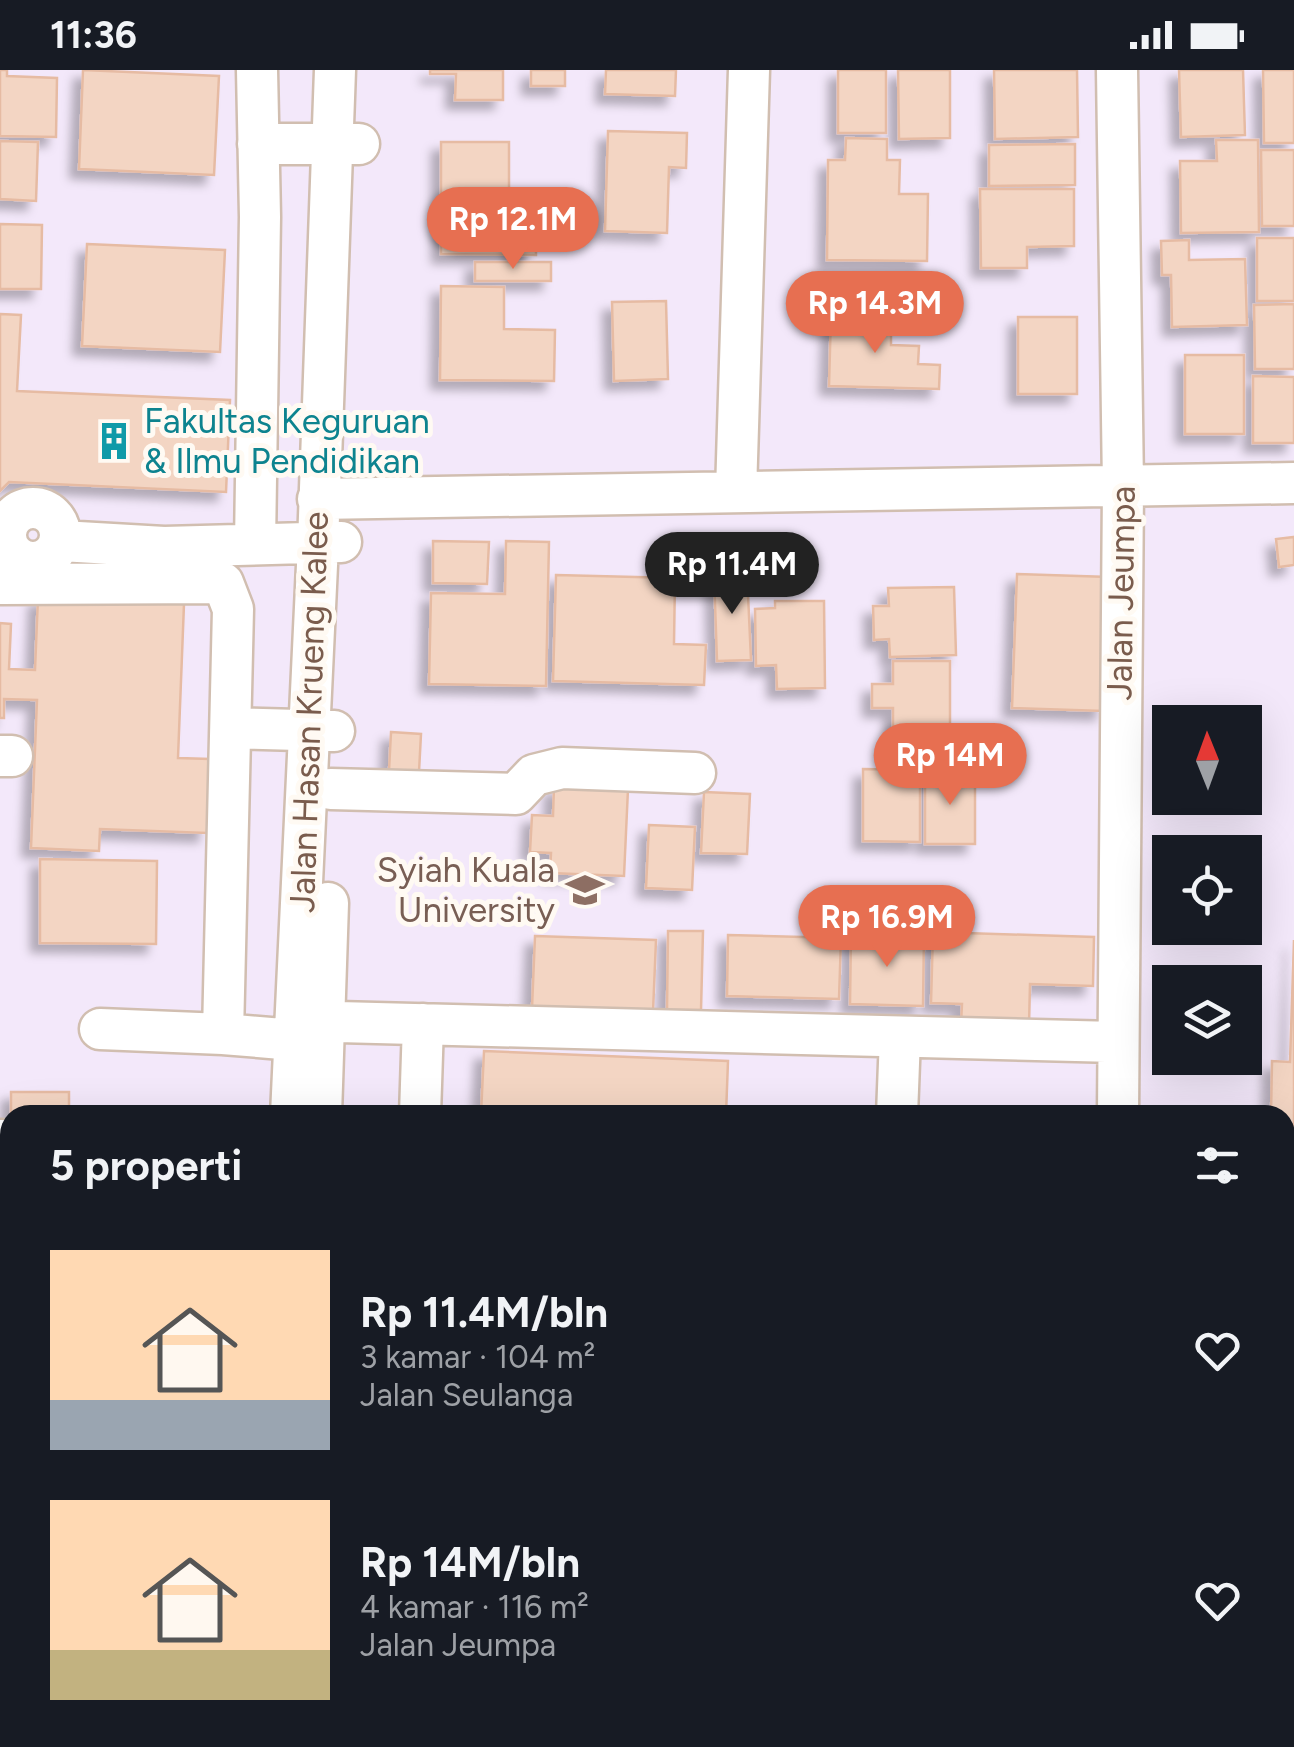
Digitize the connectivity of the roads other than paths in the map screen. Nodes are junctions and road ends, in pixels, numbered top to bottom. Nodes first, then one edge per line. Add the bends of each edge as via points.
1 (256, 70) edge
2 (336, 70) edge
3 (362, 70) edge
4 (748, 70) edge
5 (1117, 70) edge
6 (258, 144) junction
7 (346, 144) junction
8 (1294, 484) edge
9 (1123, 486) junction
10 (736, 492) junction
11 (331, 499) junction
12 (60, 541) dead end
13 (331, 543) junction
14 (255, 544) junction
15 (0, 584) edge
16 (231, 728) junction
17 (322, 730) junction
18 (695, 772) dead end
19 (331, 789) junction
20 (423, 1024) junction
21 (305, 1027) junction
22 (100, 1029) dead end
23 (223, 1034) junction
24 (900, 1038) junction
25 (1116, 1042) junction
26 (293, 1105) edge
27 (319, 1105) edge
28 (420, 1105) edge
29 (897, 1105) edge
30 (1118, 1105) edge

1 - 6 street
2 - 7 street, Jalan Hasan Krueng Kalee
3 - 7 street, Jalan Hasan Krueng Kalee
4 - 10 street
5 - 9 street, Jalan Jeumpa
6 - 7 street
6 - 14 street
7 - 11 street, Jalan Hasan Krueng Kalee
8 - 9 street
9 - 10 street
9 - 25 street, Jalan Jeumpa
10 - 11 street
11 - 13 street, Jalan Hasan Krueng Kalee
12 - 14 street
13 - 14 street
13 - 17 street, Jalan Hasan Krueng Kalee
15 - 16 street via 224,583 233,608
16 - 17 street
16 - 23 street
17 - 19 street, Jalan Hasan Krueng Kalee
17 - 21 street, Jalan Hasan Krueng Kalee
18 - 19 street via 562,768 534,775 516,794
19 - 21 street, Jalan Hasan Krueng Kalee
20 - 21 street
20 - 24 street
20 - 28 street
21 - 23 street
21 - 26 street, Jalan Hasan Krueng Kalee
21 - 27 street, Jalan Hasan Krueng Kalee
22 - 23 street
24 - 25 street
24 - 29 street
25 - 30 street, Jalan Jeumpa

